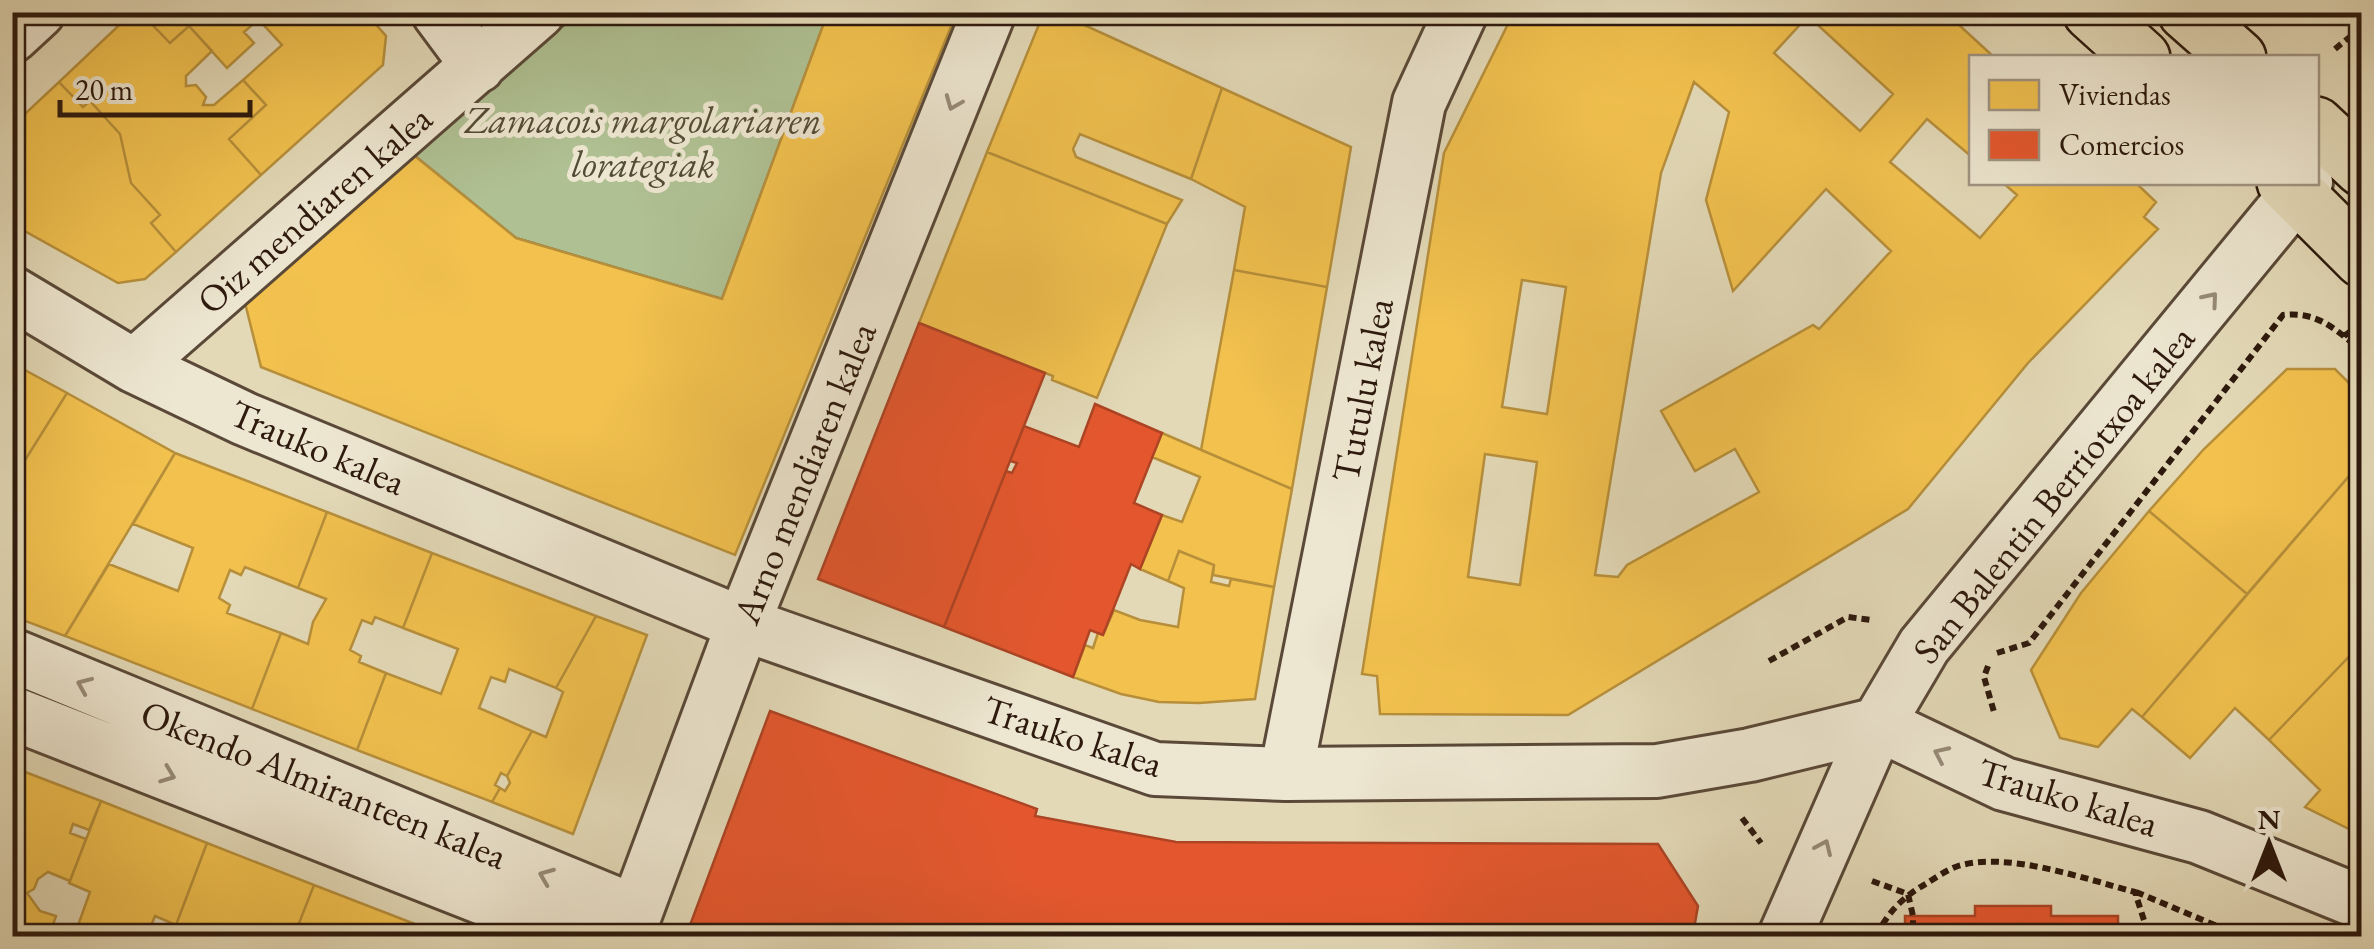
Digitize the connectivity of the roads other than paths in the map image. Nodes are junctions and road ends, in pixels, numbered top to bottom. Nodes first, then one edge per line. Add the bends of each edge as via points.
1 (38, 12) edge
2 (438, 12) edge
3 (538, 12) edge
4 (989, 12) edge
5 (1461, 12) edge
6 (2090, 12) edge
7 (2186, 12) edge
8 (12, 36) edge
9 (2139, 55) edge
10 (2235, 55) edge
11 (478, 66) junction
12 (2319, 171) edge
13 (2303, 185) edge
14 (2362, 259) edge
15 (12, 294) edge
16 (134, 366) junction
17 (743, 624) junction
18 (12, 656) edge
19 (12, 713) edge
20 (1878, 724) junction
21 (1286, 774) junction
22 (2362, 903) edge
23 (632, 924) edge
24 (580, 936) edge
25 (1785, 936) edge

1 - 8 street
2 - 11 street
3 - 11 street, Oiz mendiaren kalea
4 -> 17 street, Arno mendiaren kalea
5 - 21 street, Tutulu kalea via 1419,103
6 - 9 main road
7 - 10 main road
11 - 16 street, Oiz mendiaren kalea
12 - 14 main road
20 -> 13 street, San Balentin Berriotxoa kalea via 1924,646
15 - 16 street, Trauko kalea
16 - 17 street, Trauko kalea via 245,419
17 - 21 street, Trauko kalea via 1156,769
17 - 23 street, Arno mendiaren kalea
23 -> 18 street, Okendo Almiranteen kalea
19 -> 24 street, Okendo Almiranteen kalea
20 - 21 street, Trauko kalea via 1658,771
22 -> 20 street, Trauko kalea via 2199,837 2004,784
25 -> 20 street, San Balentin Berriotxoa kalea

